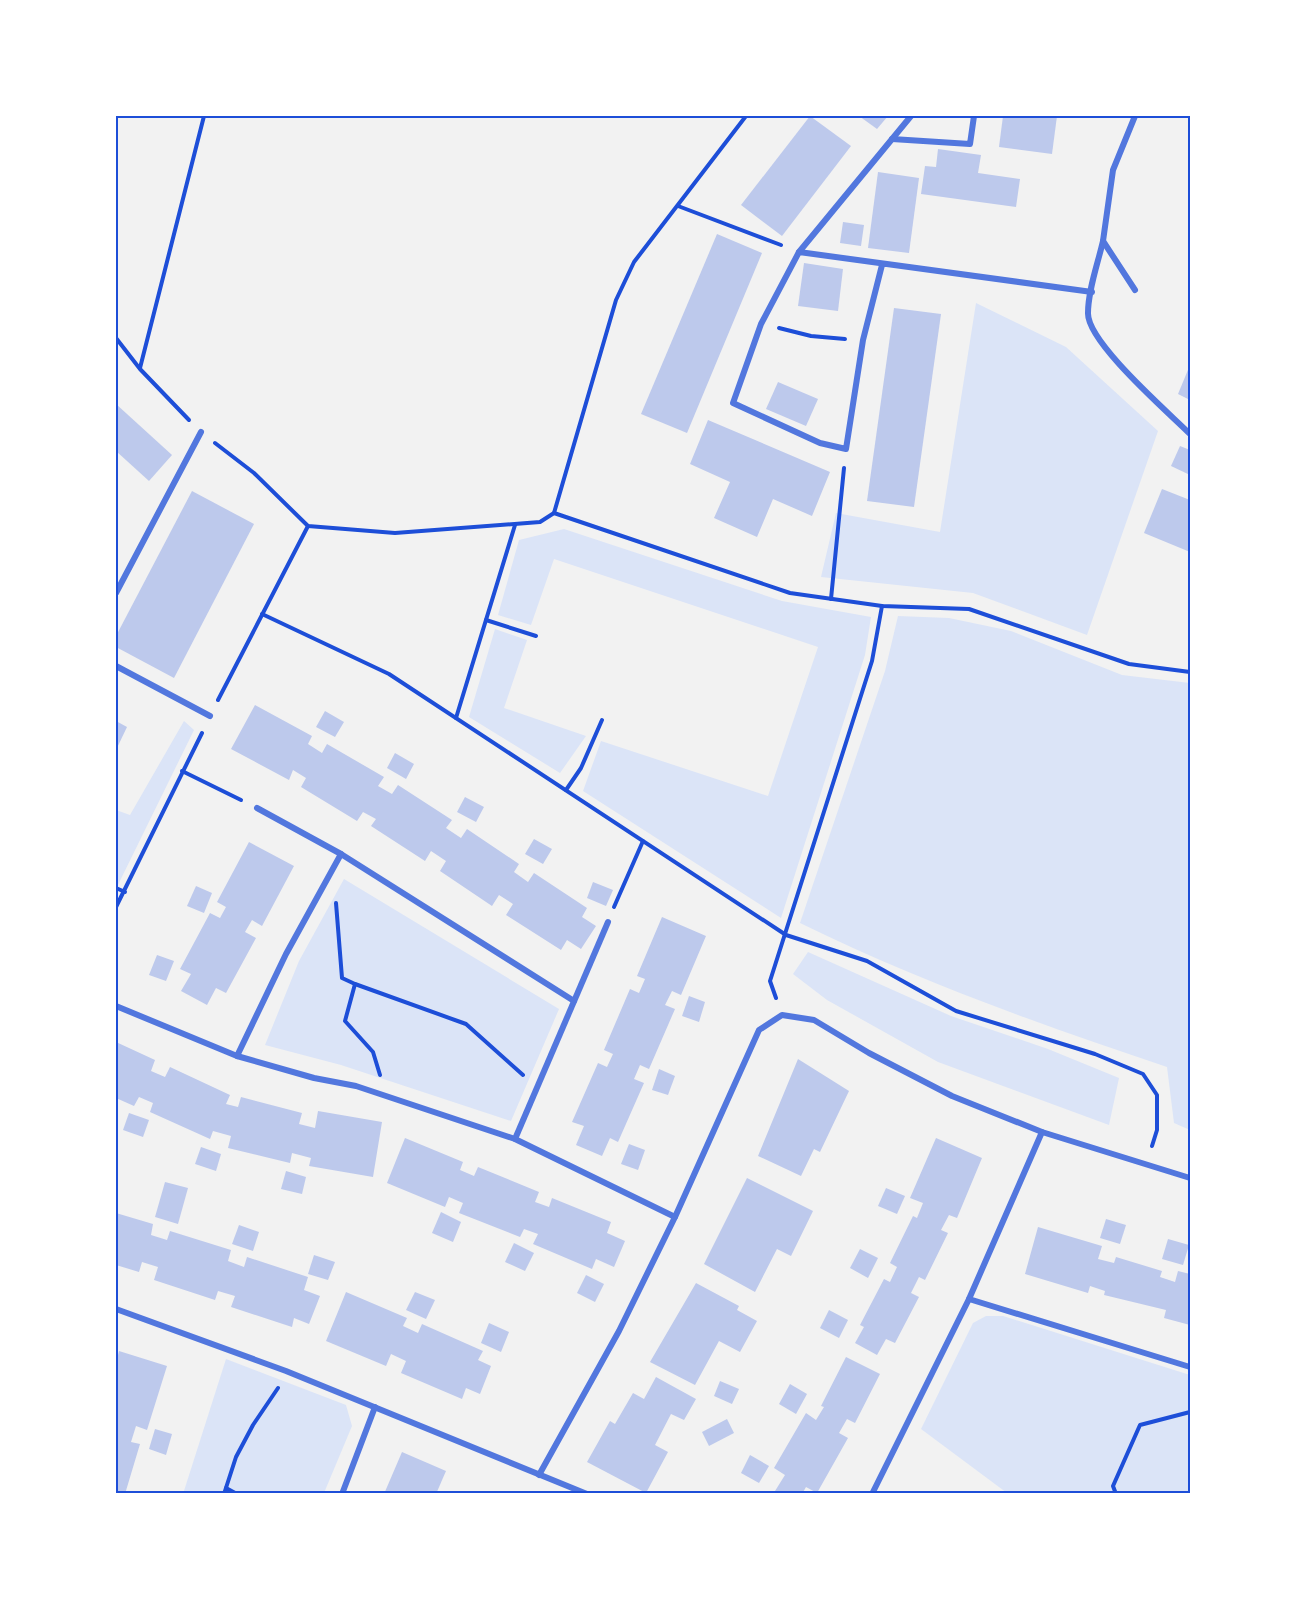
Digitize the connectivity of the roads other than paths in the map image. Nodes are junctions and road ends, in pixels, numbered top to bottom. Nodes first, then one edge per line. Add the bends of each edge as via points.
1 (911, 116) edge
2 (974, 116) edge
3 (1135, 116) edge
4 (892, 139) junction
5 (1103, 241) junction
6 (799, 252) junction
7 (882, 265) junction
8 (1134, 290) dead end
9 (1092, 292) junction
10 (201, 432) road end
11 (1191, 434) edge
12 (116, 593) edge
13 (116, 666) edge
14 (210, 716) dead end
15 (257, 807) road end
16 (341, 854) junction
17 (608, 921) road end
18 (574, 1001) junction
19 (116, 1006) edge
20 (237, 1056) junction
21 (1042, 1132) junction
22 (515, 1139) junction
23 (1191, 1178) edge
24 (675, 1217) junction
25 (969, 1299) junction
26 (116, 1309) edge
27 (1191, 1367) edge
28 (375, 1407) junction
29 (539, 1475) junction
30 (342, 1494) edge
31 (587, 1494) edge
32 (872, 1494) edge

1 - 4 street
2 - 4 street via 970,144
3 - 5 street via 1113,171
4 - 6 street
5 - 8 street
5 - 9 street
6 - 7 street
6 - 7 street via 761,324 733,403 820,443 846,449 862,340
7 - 9 street
9 - 11 street via 1088,314 1098,340
10 - 12 street
13 - 14 street
15 - 16 street
16 - 18 street
16 - 20 street via 286,954
17 - 18 street
18 - 22 street
19 - 20 street
20 - 22 street via 356,1086
21 - 23 street
21 - 24 street via 952,1096 814,1020 782,1015 759,1030
21 - 25 street
22 - 24 street
24 - 29 street via 619,1331
25 - 27 street
25 - 32 street
26 - 28 street
28 - 29 street
28 - 30 street
29 - 31 street

